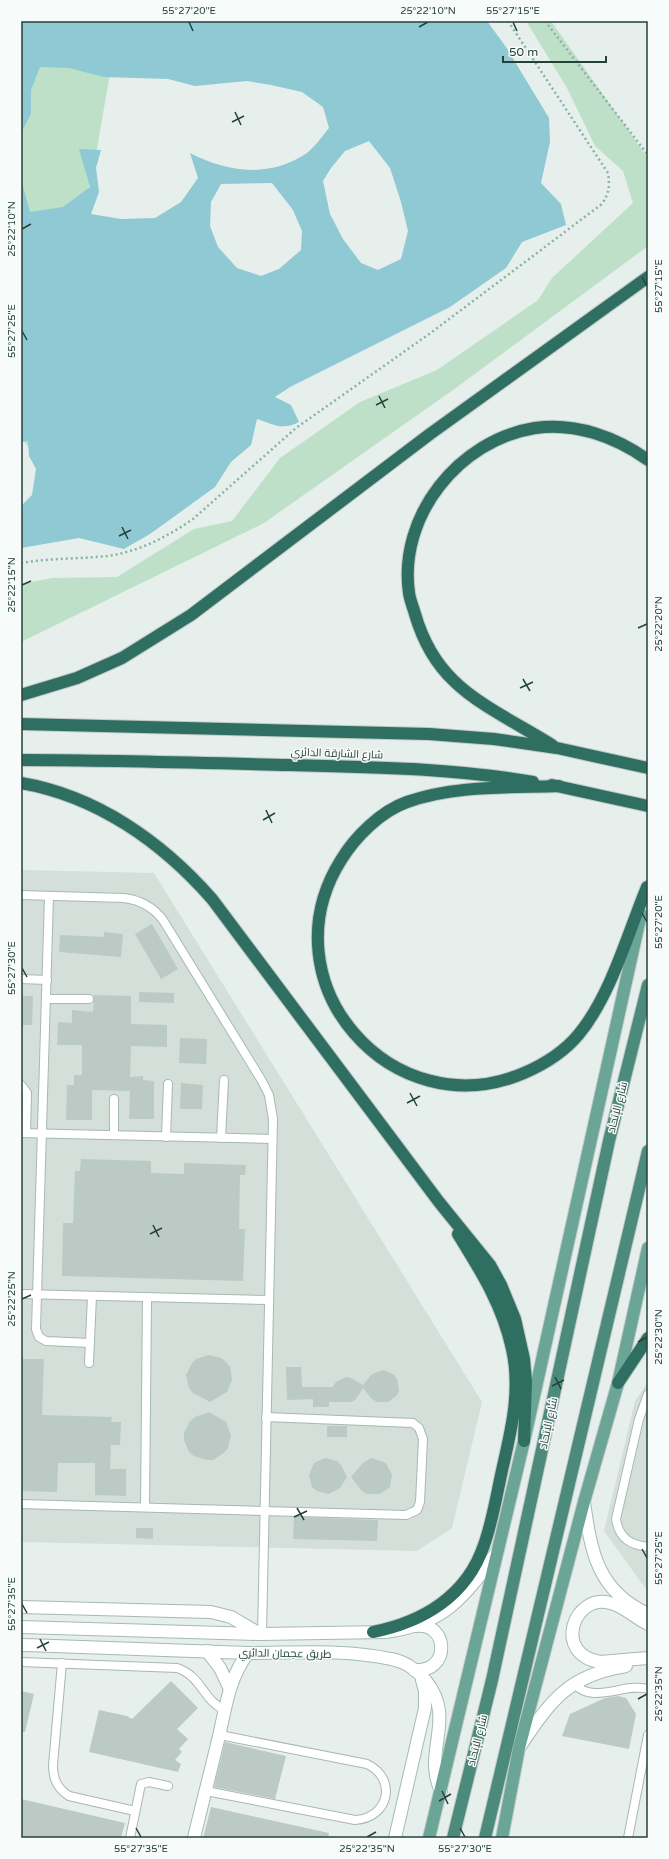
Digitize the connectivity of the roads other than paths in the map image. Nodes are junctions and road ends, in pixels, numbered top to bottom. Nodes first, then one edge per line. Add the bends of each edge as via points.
1 (648, 277) edge
2 (648, 460) edge
3 (21, 695) edge
4 (21, 724) edge
5 (557, 748) junction
6 (21, 760) edge
7 (648, 768) edge
8 (21, 782) edge
9 (559, 786) junction
10 (648, 806) edge
11 (647, 884) edge
12 (21, 895) edge
13 (49, 896) junction
14 (21, 980) edge
15 (47, 980) junction
16 (648, 985) edge
17 (46, 999) junction
18 (89, 999) dead end
19 (224, 1080) dead end
20 (168, 1084) dead end
21 (21, 1085) edge
22 (114, 1099) dead end
23 (24, 1133) edge
24 (43, 1133) junction
25 (114, 1135) junction
26 (166, 1137) junction
27 (221, 1138) junction
28 (272, 1139) junction
29 (648, 1151) edge
30 (439, 1202) junction
31 (648, 1248) edge
32 (21, 1294) edge
33 (38, 1294) junction
34 (92, 1296) junction
35 (147, 1297) junction
36 (269, 1300) junction
37 (648, 1338) edge
38 (90, 1343) junction
39 (89, 1363) dead end
40 (618, 1383) junction
41 (648, 1394) edge
42 (646, 1405) edge
43 (266, 1417) junction
44 (524, 1441) junction
45 (584, 1502) junction
46 (21, 1504) edge
47 (145, 1507) junction
48 (264, 1510) junction
49 (648, 1546) edge
50 (498, 1550) junction
51 (21, 1606) edge
52 (648, 1614) edge
53 (648, 1624) edge
54 (414, 1626) junction
55 (21, 1627) edge
56 (373, 1632) junction
57 (261, 1634) junction
58 (21, 1645) edge
59 (206, 1651) junction
60 (248, 1652) junction
61 (648, 1658) edge
62 (21, 1662) edge
63 (62, 1663) junction
64 (648, 1665) edge
65 (417, 1672) junction
66 (575, 1684) junction
67 (229, 1687) junction
68 (648, 1689) edge
69 (225, 1710) junction
70 (220, 1735) junction
71 (648, 1735) edge
72 (519, 1748) junction
73 (168, 1786) dead end
74 (206, 1790) junction
75 (441, 1791) junction
76 (135, 1811) junction
77 (130, 1838) edge
78 (194, 1838) edge
79 (395, 1838) edge
80 (429, 1838) edge
81 (453, 1838) edge
82 (485, 1838) edge
83 (502, 1838) edge
84 (628, 1838) edge

1 - 3 highway via 430,434 191,615 122,658 77,678
2 - 5 highway via 632,448 602,434 569,428 535,428 505,436 468,455 443,479 424,510 414,533 408,561 409,593 418,627 433,656 454,681 481,702
4 - 5 highway, شارع الشارقة الدائري via 429,734 494,739
5 - 7 highway, شارع الشارقة الدائري
6 - 9 highway, شارع الشارقة الدائري via 426,769 493,775
8 - 30 highway via 58,792 117,818 170,855 192,876 212,899
9 - 10 highway, شارع الشارقة الدائري
9 - 11 highway via 478,789 424,797 405,803 375,821 349,846 331,876 319,909 317,942 322,977 335,1007 353,1034 377,1055 400,1070 432,1082 458,1086 485,1085 511,1079 535,1068 557,1054 578,1035 594,1015 608,987
11 - 44 main road
12 - 13 lane
13 - 15 lane
13 - 28 lane via 132,899 146,904 158,914 266,1088 273,1111
14 - 15 lane
15 - 17 lane
16 - 81 highway, شارع الإتحاد via 609,1141 492,1680
17 - 18 lane
17 - 24 lane
19 - 27 lane
20 - 26 lane
21 - 23 lane via 27,1093
22 - 25 lane
23 - 24 lane
24 - 25 lane
24 - 33 lane
25 - 26 lane
26 - 27 lane
27 - 28 lane
28 - 36 lane
29 - 82 highway
30 - 44 highway via 490,1265 515,1319 526,1381
30 - 56 highway via 488,1282 502,1314 515,1368 514,1412 489,1529 477,1563 465,1581 433,1610 394,1628
31 - 40 main road
32 - 33 lane
33 - 34 lane
33 - 38 lane via 36,1329 39,1337 46,1341
34 - 35 lane
34 - 38 lane
35 - 36 lane
35 - 47 lane
36 - 43 lane
37 - 40 highway
38 - 39 lane
40 - 45 main road
41 - 42 lane
42 - 49 lane via 638,1419 616,1519 620,1533 625,1539 638,1546
43 - 48 lane
43 - 48 lane via 408,1421 419,1428 423,1439 420,1502 417,1510 410,1515
44 - 50 main road
45 - 52 main road via 590,1544 599,1568 614,1590
45 - 72 main road
46 - 47 lane
47 - 48 lane
48 - 57 lane
50 - 54 main road, طريق عجمان الدائري via 472,1586 454,1605
50 - 75 main road
51 - 57 main road via 211,1612 231,1617
53 - 61 main road via 620,1606 604,1602 591,1605 580,1613 573,1625 572,1633 580,1653 593,1660 600,1662
54 - 56 main road, طريق عجمان الدائري
54 - 65 main road via 433,1630 438,1635 442,1648 433,1665
55 - 57 main road, طريق عجمان الدائري
56 - 57 main road, طريق عجمان الدائري
58 - 59 main road, طريق عجمان الدائري
59 - 60 main road, طريق عجمان الدائري
59 - 67 main road via 220,1668
60 - 65 main road, طريق عجمان الدائري via 349,1654 391,1659
60 - 67 main road via 237,1668
62 - 63 lane
63 - 69 lane via 177,1668 196,1679 210,1700
63 - 76 lane via 53,1765 56,1783 69,1796
64 - 66 main road via 610,1669
65 - 75 main road, طريق عجمان الدائري via 431,1688 440,1712 434,1769 435,1779
65 - 79 main road via 425,1691 425,1708
66 - 68 lane via 591,1693
66 - 72 main road via 551,1703
67 - 69 main road
69 - 70 main road
70 - 74 main road
70 - 74 lane via 367,1764 377,1770 384,1780 386,1797 381,1808 372,1816 355,1820
71 - 84 lane
72 - 83 main road
73 - 76 lane via 145,1781 141,1784
74 - 78 main road
75 - 80 main road
76 - 77 lane

